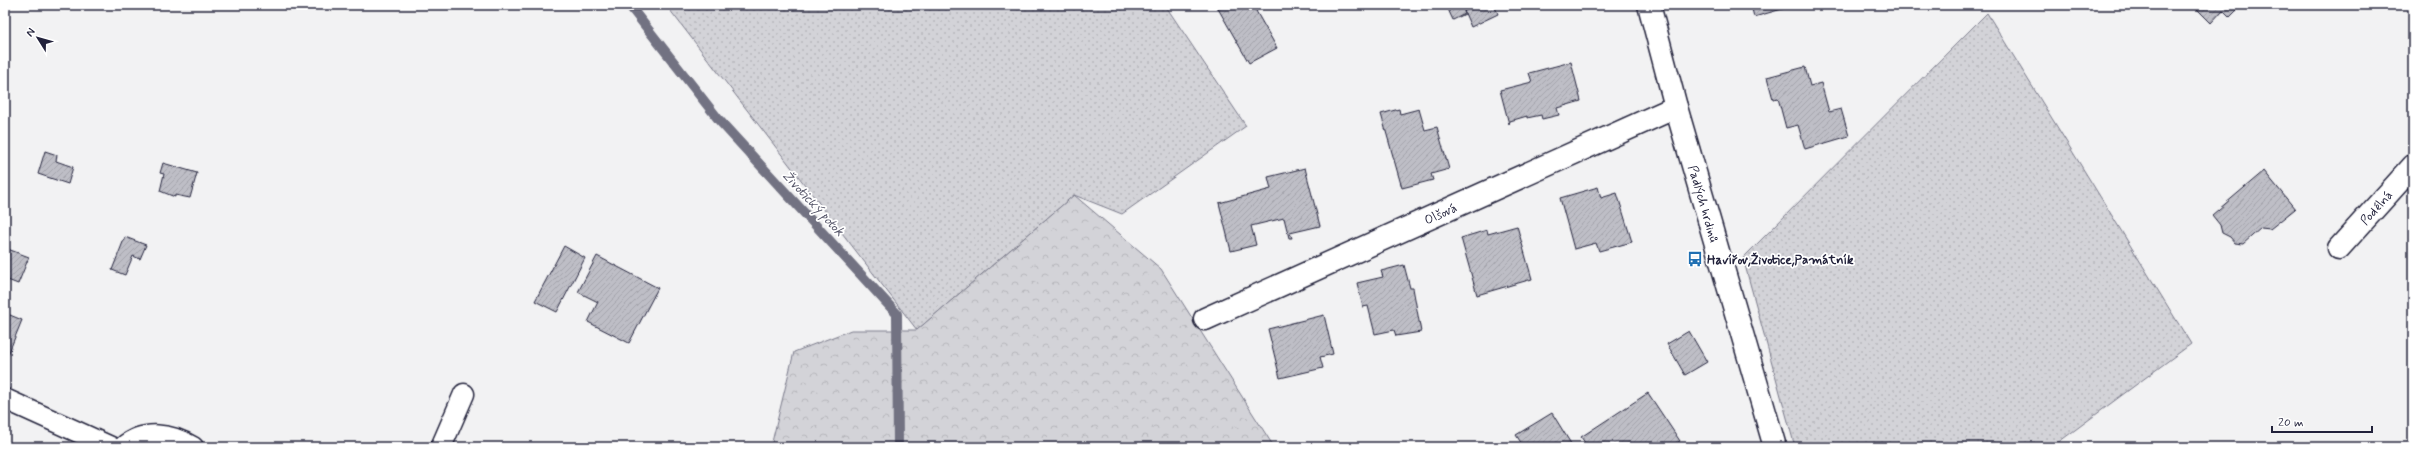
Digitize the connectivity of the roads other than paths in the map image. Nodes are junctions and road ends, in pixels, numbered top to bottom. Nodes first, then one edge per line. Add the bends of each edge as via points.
1 (1649, 5) edge
2 (1676, 107) junction
3 (2413, 166) edge
4 (2339, 248) dead end
5 (1205, 319) dead end
6 (464, 394) dead end
7 (5, 399) edge
8 (111, 447) edge
9 (123, 447) edge
10 (193, 447) edge
11 (441, 447) edge
12 (1775, 447) edge

1 - 2 street, Padlých hrdinů
2 - 5 street, Olšová
2 - 12 street, Padlých hrdinů
3 - 4 street, Podélná
6 - 11 lane
7 - 8 lane
9 - 10 lane via 142,437 153,435 181,440

